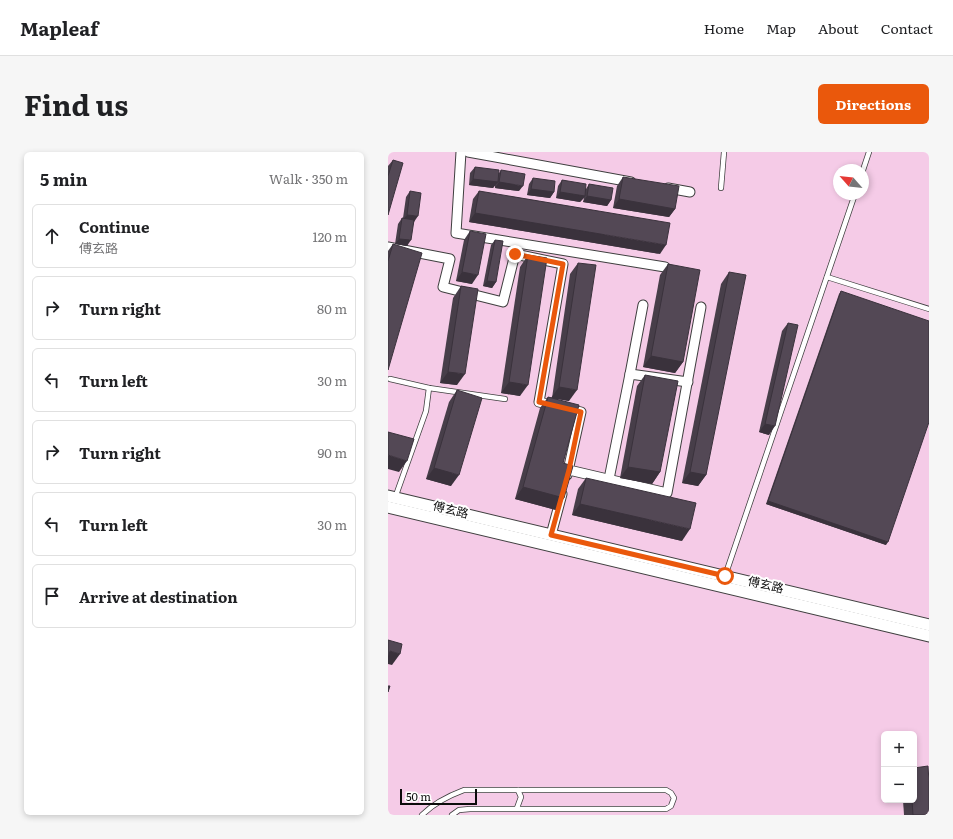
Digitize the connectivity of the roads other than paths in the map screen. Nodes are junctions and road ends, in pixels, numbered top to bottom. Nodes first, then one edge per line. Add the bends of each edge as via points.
1 (461, 152) edge
2 (468, 152) edge
3 (724, 152) edge
4 (869, 152) edge
5 (865, 164) edge
6 (644, 184) edge
7 (659, 187) edge
8 (721, 188) dead end
9 (690, 192) dead end
10 (853, 200) edge
11 (388, 247) edge
12 (665, 267) dead end
13 (827, 278) junction
14 (643, 305) dead end
15 (702, 307) dead end
16 (929, 309) edge
17 (630, 374) junction
18 (390, 379) edge
19 (688, 382) junction
20 (429, 388) junction
21 (505, 399) dead end
22 (569, 470) junction
23 (609, 479) junction
24 (392, 497) edge
25 (388, 507) edge
26 (551, 535) junction
27 (725, 576) junction
28 (929, 625) edge
29 (929, 636) edge
30 (518, 790) junction
31 (517, 808) junction
32 (422, 815) edge
33 (452, 815) edge

1 - 12 street via 456,233
2 - 6 street
3 - 8 lane
4 - 5 lane
7 - 9 street
10 - 13 lane
11 - 22 street via 450,259 443,287 503,302 515,254 563,264 539,402 581,412
13 - 16 lane
13 - 27 lane
14 - 17 street
15 - 19 street
17 - 19 street
17 - 23 street
18 - 20 lane
19 - 23 street via 667,493
20 - 21 lane
20 - 24 lane via 426,411
22 - 23 street
22 - 26 street
24 - 26 street, 傅玄路
25 - 29 street, 傅玄路
26 - 27 street, 傅玄路
27 - 28 street, 傅玄路
30 - 31 lane via 521,797
30 - 31 lane via 666,790 671,793 674,801 666,809
30 - 32 lane via 464,790 448,796
31 - 33 lane via 459,810

